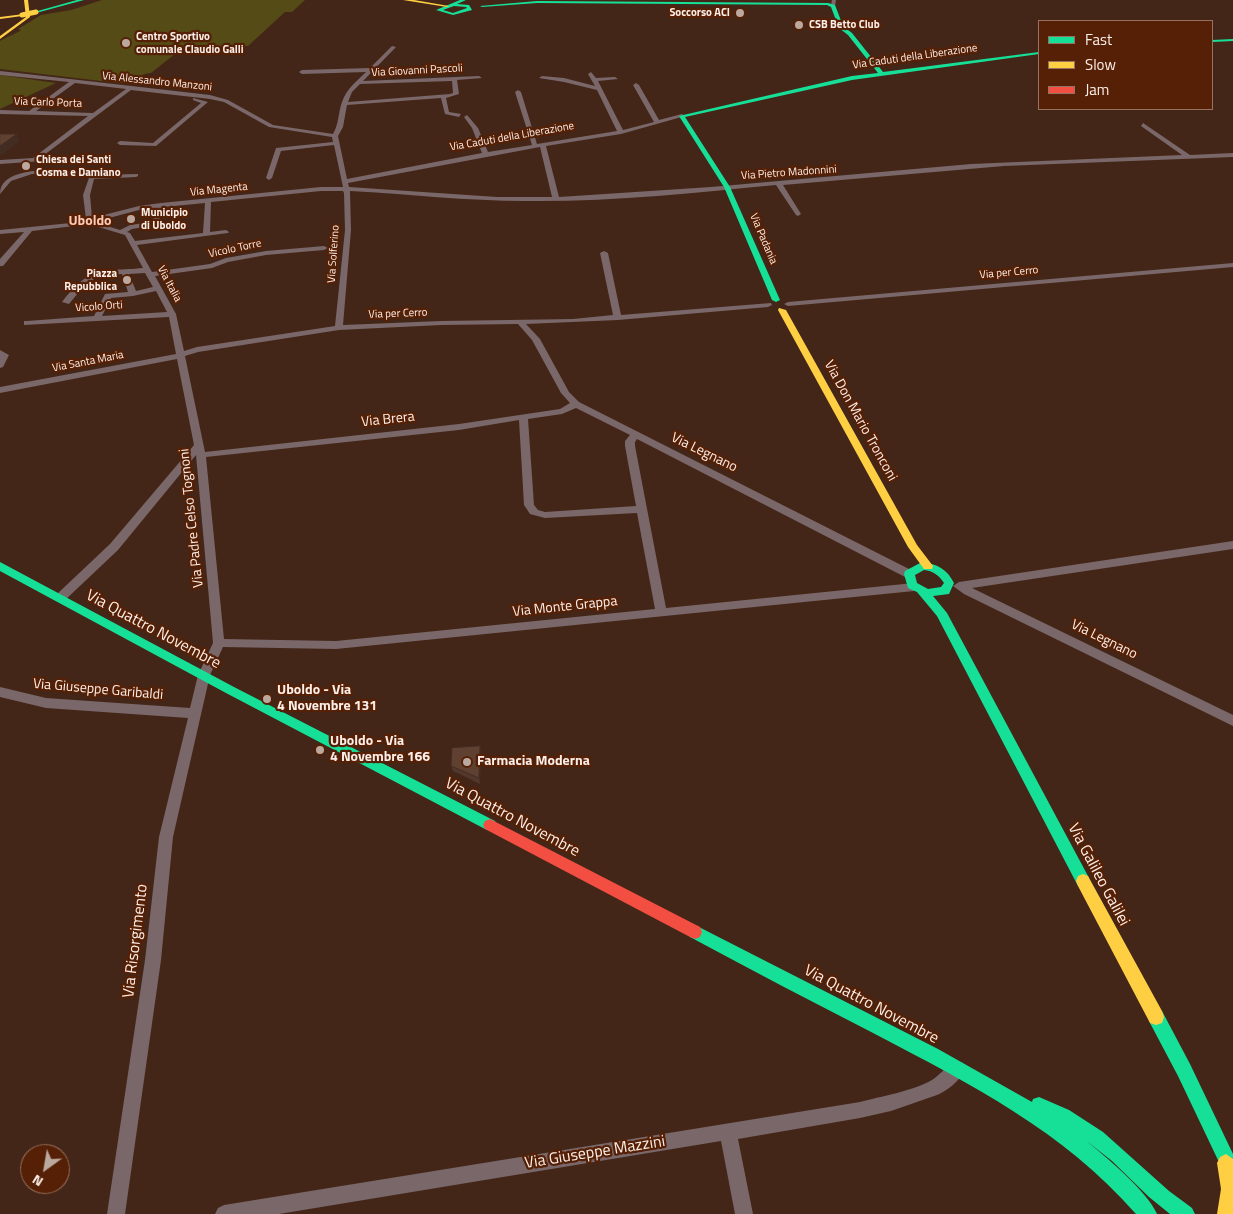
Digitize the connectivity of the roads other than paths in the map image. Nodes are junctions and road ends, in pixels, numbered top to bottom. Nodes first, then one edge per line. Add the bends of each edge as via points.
1 (26, 0) edge
2 (405, 0) edge
3 (78, 1) edge
4 (701, 2) edge
5 (802, 2) edge
6 (833, 3) edge
7 (467, 4) edge
8 (0, 18) edge
9 (0, 38) edge
10 (1233, 40) edge
11 (1213, 41) edge
12 (394, 47) dead end
13 (1038, 53) edge
14 (371, 70) junction
15 (302, 72) dead end
16 (0, 73) edge
17 (882, 74) junction
18 (593, 77) joint
19 (479, 78) dead end
20 (542, 78) dead end
21 (454, 79) junction
22 (615, 79) dead end
23 (73, 82) junction
24 (356, 84) junction
25 (636, 85) dead end
26 (129, 89) junction
27 (599, 89) junction
28 (166, 92) junction
29 (518, 92) dead end
30 (443, 97) junction
31 (344, 104) junction
32 (0, 112) edge
33 (30, 113) junction
34 (95, 115) junction
35 (459, 115) joint
36 (682, 116) junction
37 (657, 122) junction
38 (1143, 125) dead end
39 (621, 132) junction
40 (336, 140) junction
41 (120, 143) dead end
42 (543, 145) junction
43 (535, 146) junction
44 (486, 154) junction
45 (1233, 155) edge
46 (1188, 157) junction
47 (35, 159) junction
48 (0, 162) edge
49 (31, 172) junction
50 (136, 175) dead end
51 (91, 177) junction
52 (269, 178) dead end
53 (779, 184) junction
54 (2, 185) edge
55 (346, 185) junction
56 (727, 187) junction
57 (0, 192) edge
58 (556, 199) junction
59 (208, 201) junction
60 (161, 205) junction
61 (798, 214) dead end
62 (92, 221) junction
63 (29, 230) junction
64 (123, 231) junction
65 (0, 232) edge
66 (226, 232) dead end
67 (206, 234) junction
68 (133, 243) junction
69 (324, 248) dead end
70 (604, 253) dead end
71 (0, 264) edge
72 (1233, 265) edge
73 (125, 272) junction
74 (150, 272) junction
75 (159, 288) junction
76 (133, 294) junction
77 (66, 302) dead end
78 (779, 305) junction
79 (172, 314) junction
80 (98, 318) junction
81 (618, 318) junction
82 (520, 322) junction
83 (27, 323) dead end
84 (339, 328) junction
85 (0, 353) edge
86 (181, 354) junction
87 (0, 365) edge
88 (0, 390) edge
89 (576, 404) junction
90 (523, 417) junction
91 (635, 436) junction
92 (200, 450) junction
93 (641, 509) junction
94 (1233, 545) edge
95 (913, 547) junction
96 (0, 566) edge
97 (928, 566) junction
98 (911, 571) junction
99 (963, 586) junction
100 (918, 589) junction
101 (944, 590) junction
102 (60, 598) junction
103 (661, 613) junction
104 (941, 613) junction
105 (219, 643) junction
106 (204, 675) junction
107 (0, 692) edge
108 (194, 713) junction
109 (1233, 721) edge
110 (957, 1069) junction
111 (1010, 1096) junction
112 (728, 1132) junction
113 (1223, 1154) junction
114 (1233, 1173) edge
115 (116, 1214) edge
116 (224, 1214) edge
117 (744, 1214) edge
118 (1148, 1214) edge
119 (1186, 1214) edge
120 (1226, 1214) edge

1 - 9 main road via 28,17
2 - 7 main road via 445,7 442,13 453,14
3 - 8 main road, bridge
4 - 5 main road
4 - 7 main road
5 - 6 main road
6 - 17 main road via 841,27
10 - 11 main road
12 - 14 street, Via Giovanni Pascoli
13 - 17 main road, Via Caduti della Liberazione
14 - 15 street, Via Giovanni Pascoli
14 - 24 street, Via Giovanni Pascoli
16 - 23 street, Via Alessandro Manzoni
17 - 36 main road, Via Caduti della Liberazione
18 - 22 street
18 - 27 street
19 - 21 street, Via Giovanni Pascoli
20 - 27 street
21 - 24 street, Via Giovanni Pascoli
21 - 30 street via 455,95
23 - 26 street, Via Alessandro Manzoni
23 - 33 street
24 - 31 street, Via Giovanni Pascoli
25 - 37 street
26 - 28 street, Via Alessandro Manzoni
26 - 34 street
27 - 39 street
28 - 40 street, Via Alessandro Manzoni via 219,99 279,129
28 - 41 street via 160,97 201,99 205,102 154,144
29 - 43 street
30 - 31 street
30 - 35 street via 447,113
31 - 40 street, Via Giovanni Pascoli
32 - 33 street, Via Carlo Porta
33 - 34 street, Via Carlo Porta
34 - 47 street
35 - 44 street via 467,117 475,128
36 - 37 street, Via Caduti della Liberazione
36 - 56 main road, Via Padania
37 - 39 street, Via Caduti della Liberazione
38 - 46 street
39 - 42 street, Via Caduti della Liberazione
40 - 52 street via 278,148
40 - 55 street
42 - 43 street, Via Caduti della Liberazione
42 - 58 street
43 - 44 street, Via Caduti della Liberazione
44 - 55 street, Via Caduti della Liberazione
45 - 46 street, Via Pietro Madonnini
46 - 53 street, Via Pietro Madonnini via 974,166
47 - 48 street
47 - 49 street via 44,162
49 - 51 street via 94,173
49 - 54 street via 11,178
50 - 51 street
51 - 62 street via 86,185 86,197
53 - 56 street, Via Pietro Madonnini
53 - 61 street
54 - 57 street
55 - 58 street, Via Pietro Madonnini via 439,196
55 - 59 street, Via Magenta
55 - 84 street, Via Solferino via 348,230
56 - 58 street, Via Pietro Madonnini
56 - 78 main road, Via Padania
59 - 60 street, Via Magenta
59 - 67 street
60 - 62 street, Via Magenta via 115,213
60 - 64 street via 155,224
62 - 63 street, Via Magenta
62 - 64 street
63 - 65 street, Via Magenta
63 - 71 street
64 - 68 street, Via Italia
66 - 67 street
67 - 68 street
68 - 74 street, Via Italia
69 - 74 street, Vicolo Torre via 266,253 226,260 212,266
70 - 81 street
72 - 78 street, Via per Cerro
73 - 74 street
73 - 76 street
73 - 77 street via 88,276
74 - 75 street, Via Italia
75 - 76 street
75 - 79 street, Via Italia
76 - 80 street via 108,296
78 - 81 street, Via per Cerro
78 - 95 main road, Via Don Mario Tronconi
79 - 80 street, Vicolo Orti
79 - 86 street, Via Italia
80 - 83 street, Vicolo Orti
81 - 82 street, Via per Cerro
82 - 84 street, Via per Cerro
82 - 89 street, Via Legnano via 536,339 565,393
84 - 86 street, Via per Cerro
85 - 87 street via 4,355
86 - 88 street, Via Santa Maria
86 - 92 street, Via Padre Celso Tognoni
89 - 90 street, Via Brera via 562,411
89 - 91 street, Via Legnano
90 - 92 street, Via Brera via 459,427
90 - 93 street via 529,505 534,512 545,515
91 - 93 street via 630,446
91 - 98 street, Via Legnano
92 - 102 street via 114,547
92 - 105 street, Via Padre Celso Tognoni
93 - 103 street
94 - 99 street
95 - 97 main road, Via Don Mario Tronconi
95 - 98 main road, Via Don Mario Tronconi
96 - 102 main road, Via Quattro Novembre
97 - 98 main road
97 - 101 main road, Via Don Mario Tronconi via 944,574 948,583
98 - 100 main road, Via Don Mario Tronconi via 909,580
99 - 101 street
99 - 109 street, Via Legnano
100 - 101 main road
100 - 103 street, Via Monte Grappa
100 - 104 main road, Via Galileo Galilei
101 - 104 main road, Via Galileo Galilei
102 - 106 main road, Via Quattro Novembre
103 - 105 street, Via Monte Grappa via 336,645
104 - 113 main road, Via Galileo Galilei via 1184,1070
105 - 106 street
106 - 108 street, Via Risorgimento
106 - 110 main road, Via Quattro Novembre
107 - 108 street, Via Giuseppe Garibaldi via 46,703
108 - 115 street, Via Risorgimento via 166,836 151,970
110 - 111 main road, Via Quattro Novembre
110 - 112 street, Via Giuseppe Mazzini via 936,1086 891,1103
111 - 118 main road, Via Quattro Novembre via 1081,1143
111 - 119 main road, Via Quattro Novembre via 1044,1107 1088,1130
112 - 116 street, Via Giuseppe Mazzini
112 - 117 street
113 - 114 main road, Via Galileo Galilei
113 - 120 main road, Via Galileo Galilei via 1232,1191 1232,1202

